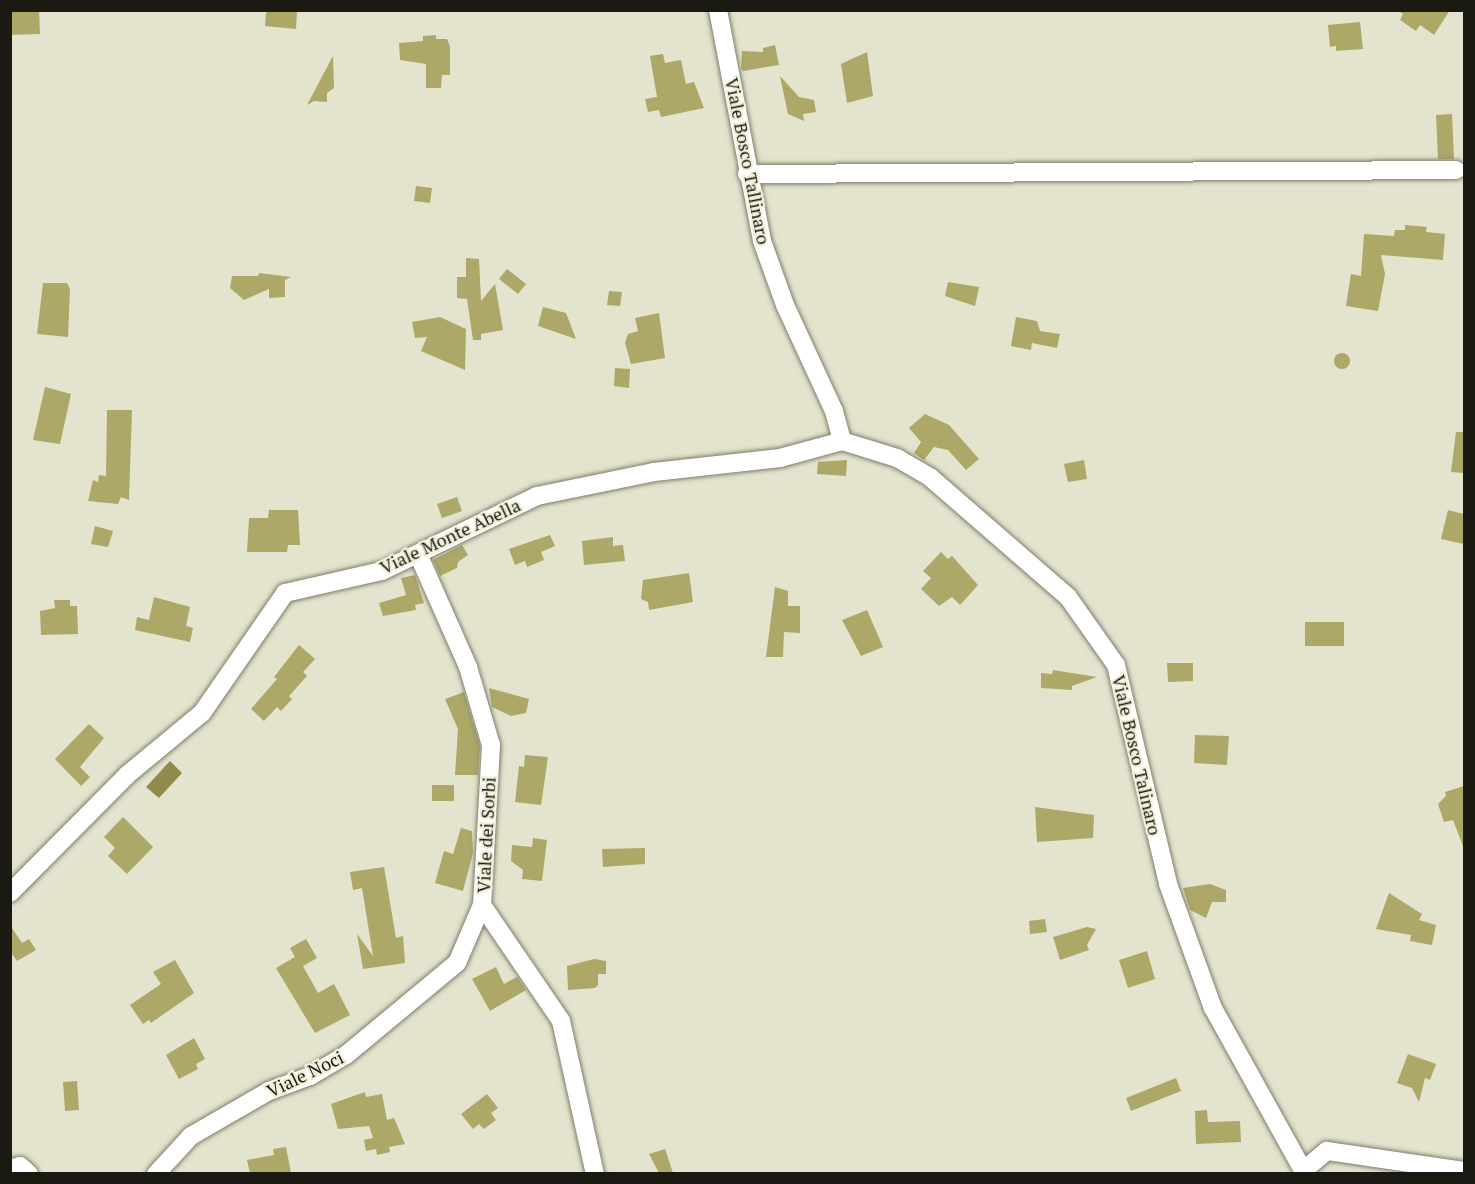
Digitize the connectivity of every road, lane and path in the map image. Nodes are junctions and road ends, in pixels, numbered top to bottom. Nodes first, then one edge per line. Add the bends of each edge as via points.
1 (718, 10) edge
2 (1456, 170) dead end
3 (747, 174) junction
4 (842, 441) junction
5 (418, 554) junction
6 (10, 893) edge
7 (483, 905) junction
8 (10, 1169) edge
9 (1464, 1171) edge
10 (1304, 1172) edge
11 (29, 1173) edge
12 (156, 1173) edge
13 (595, 1173) edge

1 - 3 street, Viale Bosco Tallinaro
2 - 3 street
3 - 4 street, Viale Bosco Tallinaro via 762,241 785,305 834,411
4 - 5 street, Viale Monte Abella via 780,458 654,472 537,496
4 - 10 street, Viale Bosco Talinaro via 897,458 931,478 1068,597 1116,665 1168,885 1213,1008
5 - 6 street, Viale Monte Abella via 382,571 285,593 202,713 127,775
5 - 7 street, Viale dei Sorbi via 468,667 490,745
7 - 12 street, Viale Noci via 457,963 346,1055 310,1076 268,1091 191,1136
7 - 13 street, Viale dei Sorbi via 561,1021
8 - 11 street via 20,1166
9 - 10 street via 1327,1151

